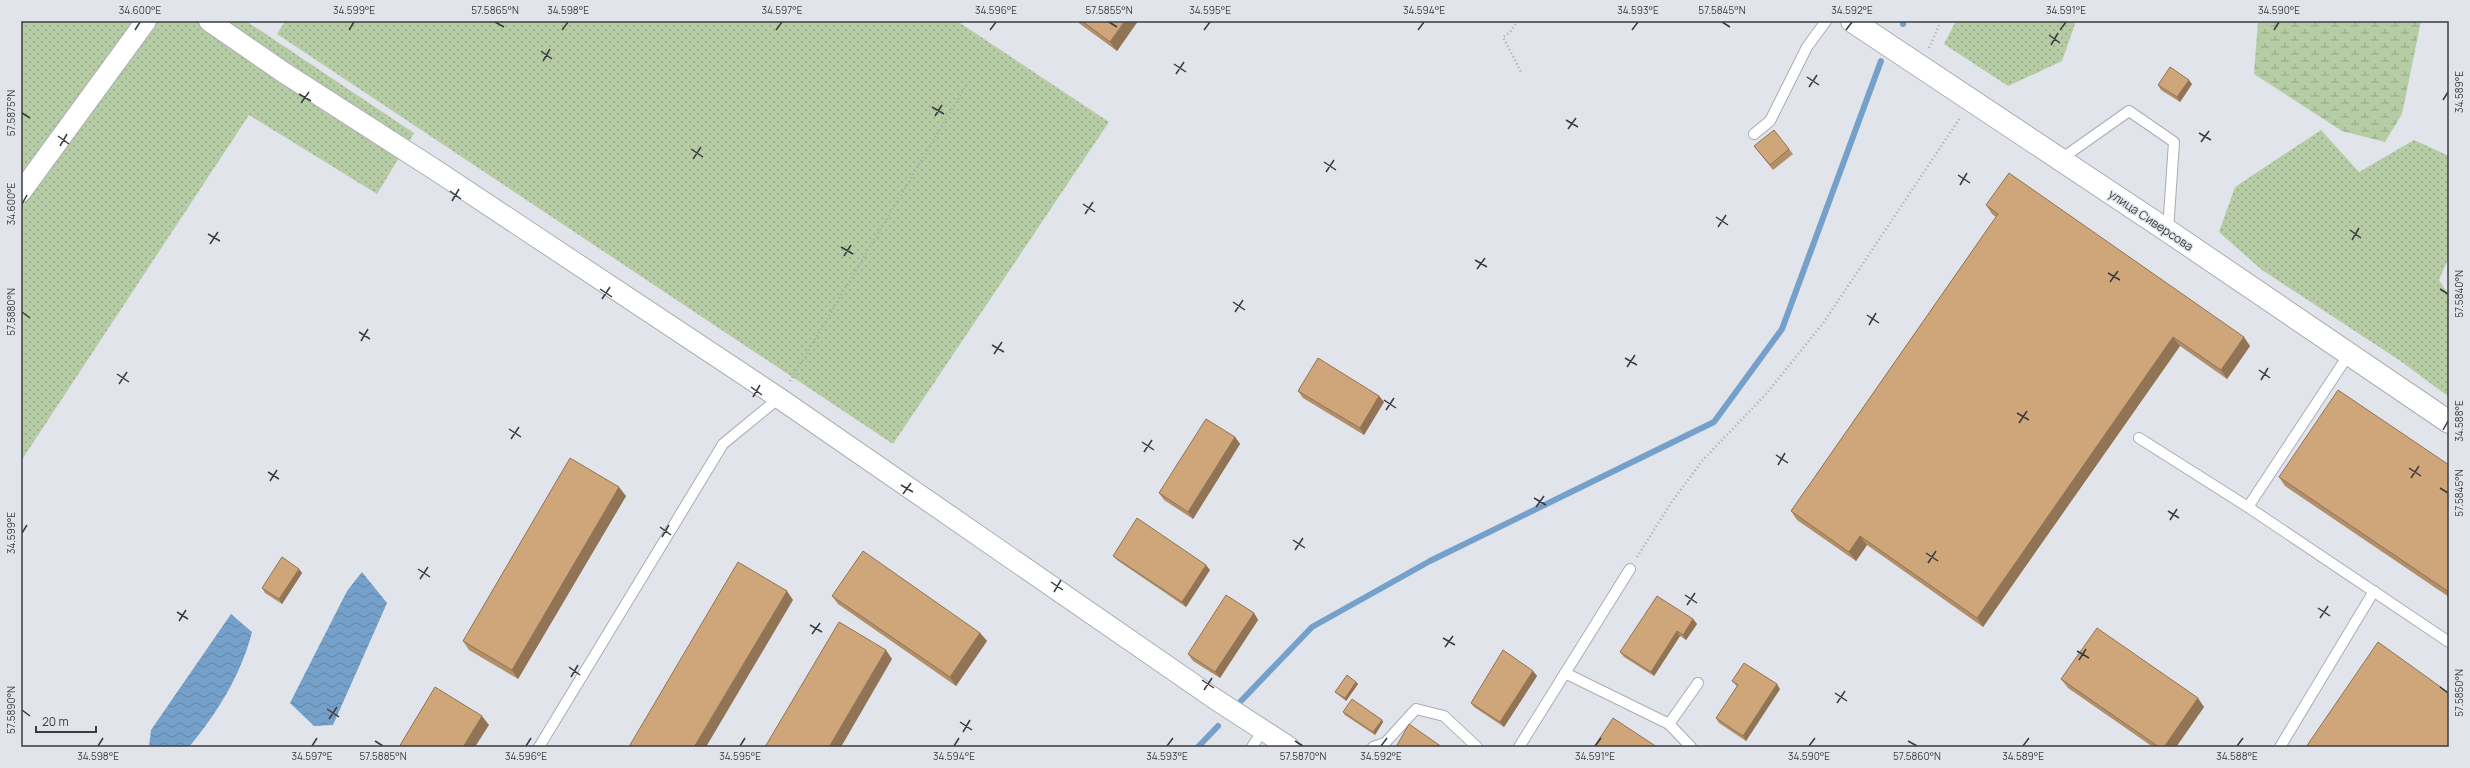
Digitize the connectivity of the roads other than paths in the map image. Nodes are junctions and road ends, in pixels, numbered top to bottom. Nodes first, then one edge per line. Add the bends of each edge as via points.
1 (146, 21) edge
2 (209, 21) edge
3 (1826, 21) edge
4 (1852, 21) edge
5 (1754, 134) dead end
6 (2061, 159) junction
7 (21, 192) edge
8 (2168, 231) junction
9 (2349, 354) junction
10 (779, 398) junction
11 (2449, 422) edge
12 (2139, 438) dead end
13 (2248, 507) junction
14 (1630, 569) road end
15 (2374, 591) junction
16 (2449, 642) edge
17 (1566, 673) junction
18 (1698, 683) dead end
19 (1669, 724) junction
20 (1262, 730) junction
21 (539, 747) edge
22 (1252, 747) edge
23 (1289, 747) edge
24 (1373, 747) edge
25 (1477, 747) edge
26 (1520, 747) edge
27 (1691, 747) edge
28 (2280, 747) edge

1 - 7 street
2 - 10 street
3 - 5 lane via 1806,47 1770,121
4 - 6 street, улица Сиверсова
6 - 8 street, улица Сиверсова
6 - 8 lane via 2129,112 2174,142
8 - 9 street, улица Сиверсова
9 - 11 street, улица Сиверсова
9 - 13 lane
10 - 20 street
10 - 21 lane via 723,444
12 - 13 lane
13 - 15 lane
14 - 17 lane
15 - 16 lane
15 - 28 lane
17 - 19 lane
17 - 26 lane
18 - 19 lane
19 - 27 lane
20 - 22 lane
20 - 23 street
24 - 25 lane via 1385,743 1416,709 1444,716

